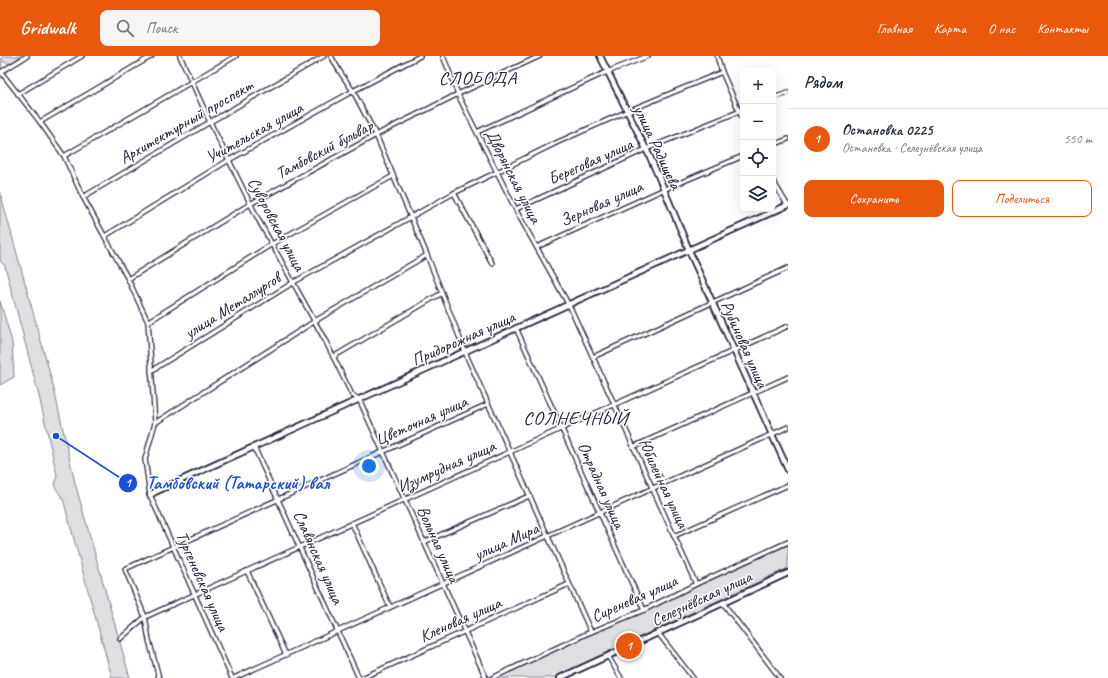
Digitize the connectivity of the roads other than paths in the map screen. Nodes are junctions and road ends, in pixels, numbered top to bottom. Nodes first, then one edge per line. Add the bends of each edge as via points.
1 (27, 56) edge
2 (82, 56) edge
3 (152, 56) edge
4 (180, 56) edge
5 (236, 56) edge
6 (324, 56) edge
7 (331, 56) edge
8 (420, 56) edge
9 (443, 56) edge
10 (540, 56) edge
11 (600, 56) edge
12 (648, 56) edge
13 (717, 56) edge
14 (608, 72) junction
15 (722, 72) junction
16 (191, 82) junction
17 (353, 91) junction
18 (788, 92) edge
19 (18, 94) junction
20 (458, 94) junction
21 (776, 97) edge
22 (740, 109) edge
23 (628, 111) junction
24 (740, 111) edge
25 (40, 122) junction
26 (210, 122) junction
27 (477, 132) junction
28 (376, 135) junction
29 (788, 139) edge
30 (776, 143) edge
31 (646, 150) junction
32 (64, 156) junction
33 (740, 157) edge
34 (228, 160) junction
35 (497, 172) junction
36 (393, 176) junction
37 (776, 186) edge
38 (664, 190) junction
39 (454, 193) junction
40 (83, 197) junction
41 (250, 204) junction
42 (788, 205) edge
43 (516, 209) junction
44 (412, 216) junction
45 (105, 236) junction
46 (272, 244) junction
47 (537, 247) junction
48 (688, 250) junction
49 (427, 255) junction
50 (492, 262) dead end
51 (788, 268) edge
52 (128, 279) junction
53 (294, 282) junction
54 (442, 293) junction
55 (712, 302) junction
56 (568, 304) junction
57 (314, 321) junction
58 (148, 322) junction
59 (788, 326) edge
60 (516, 328) junction
61 (734, 350) junction
62 (464, 352) junction
63 (333, 357) junction
64 (593, 357) junction
65 (151, 371) junction
66 (788, 377) edge
67 (753, 393) junction
68 (359, 399) junction
69 (488, 404) junction
70 (614, 404) junction
71 (155, 423) junction
72 (788, 427) edge
73 (562, 428) junction
74 (772, 434) junction
75 (254, 447) junction
76 (633, 447) junction
77 (383, 451) junction
78 (510, 452) junction
79 (788, 470) edge
80 (788, 485) edge
81 (652, 489) junction
82 (150, 496) junction
83 (529, 496) junction
84 (278, 499) junction
85 (404, 499) junction
86 (600, 513) junction
87 (352, 523) junction
88 (547, 536) junction
89 (674, 536) junction
90 (424, 542) junction
91 (788, 542) edge
92 (173, 546) junction
93 (299, 547) junction
94 (247, 571) junction
95 (787, 575) edge
96 (443, 584) junction
97 (569, 584) junction
98 (696, 584) junction
99 (195, 595) junction
100 (723, 603) junction
101 (390, 607) junction
102 (644, 610) junction
103 (145, 617) junction
104 (338, 631) junction
105 (465, 631) junction
106 (591, 632) junction
107 (658, 633) junction
108 (120, 639) dead end
109 (286, 655) junction
110 (608, 656) junction
111 (159, 678) edge
112 (233, 678) edge
113 (361, 678) edge
114 (486, 678) edge
115 (492, 678) edge
116 (560, 678) edge
117 (621, 678) edge
118 (693, 678) edge
119 (780, 678) edge

1 - 19 street via 1,72
2 - 19 street
3 - 25 street
4 - 16 street, Суворовская улица
5 - 16 street
6 - 26 street, Архитектурный проспект
7 - 17 street
8 - 17 street, Учительская улица
9 - 20 street, Дворянская улица
10 - 20 street, Тамбовский бульвар
11 - 14 street, улица Радищева
12 - 14 street
13 - 15 street
14 - 23 street, улица Радищева
14 - 27 street
15 - 22 street
15 - 23 street
16 - 26 street, Суворовская улица
16 - 32 street
17 - 28 street
17 - 34 street, Учительская улица
18 - 21 street
19 - 25 street
20 - 27 street, Дворянская улица
20 - 28 street, Тамбовский бульвар
23 - 31 street, улица Радищева
23 - 35 street
24 - 31 street, Береговая улица
25 - 32 street
26 - 34 street, Суворовская улица
26 - 40 street, Архитектурный проспект
27 - 35 street, Дворянская улица
28 - 36 street
28 - 41 street, Тамбовский бульвар
29 - 30 street
31 - 38 street, улица Радищева
31 - 43 street, Береговая улица
32 - 40 street
33 - 38 street, Зерновая улица
34 - 41 street, Суворовская улица
34 - 45 street, Учительская улица
35 - 39 street, улица Металлургов
35 - 43 street, Дворянская улица
36 - 44 street
36 - 46 street
37 - 42 street
38 - 47 street, Зерновая улица
38 - 48 street, улица Радищева
39 - 44 street, улица Металлургов
39 - 50 street
40 - 45 street
41 - 46 street, Суворовская улица
41 - 52 street, Тамбовский бульвар
42 - 48 street, Придорожная улица
43 - 47 street, Дворянская улица
44 - 49 street
44 - 53 street, улица Металлургов
45 - 52 street
46 - 53 street, Суворовская улица
46 - 58 street
47 - 56 street, Дворянская улица
48 - 55 street, Рубиновая улица
48 - 56 street, Придорожная улица
49 - 54 street
49 - 57 street
51 - 55 street
52 - 58 street
53 - 57 street, Суворовская улица
53 - 65 street, улица Металлургов
54 - 62 street
54 - 63 street
55 - 61 street, Рубиновая улица
55 - 64 street
56 - 60 street, Придорожная улица
56 - 64 street, Юбилейная улица
57 - 63 street, Суворовская улица
57 - 71 street
58 - 65 street, Тургеневская улица
59 - 61 street, Изумрудная улица
60 - 62 street, Придорожная улица
60 - 73 street, Отрадная улица
61 - 67 street, Рубиновая улица
61 - 70 street, Изумрудная улица
62 - 68 street, Придорожная улица
62 - 69 street
63 - 68 street, Суворовская улица via 352,395
64 - 70 street, Юбилейная улица
65 - 71 street, Тургеневская улица
66 - 67 street
67 - 74 street, Рубиновая улица
67 - 76 street
68 - 75 street, Придорожная улица
68 - 77 street, Вольная улица
69 - 77 street, Цветочная улица
69 - 78 street
70 - 73 street, Изумрудная улица
70 - 76 street, Юбилейная улица
71 - 82 street, Тургеневская улица via 145,459
72 - 74 street, улица Мира
73 - 78 street, Изумрудная улица
73 - 86 street, Отрадная улица
74 - 79 street, Рубиновая улица
74 - 81 street, улица Мира
75 - 82 street, Придорожная улица
75 - 84 street, Славянская улица
76 - 81 street, Юбилейная улица
77 - 84 street, Цветочная улица
77 - 85 street, Вольная улица
78 - 83 street
78 - 85 street, Изумрудная улица
80 - 89 street
81 - 86 street, улица Мира
81 - 89 street, Юбилейная улица
82 - 92 street, Тургеневская улица
83 - 88 street
83 - 90 street
84 - 92 street, Цветочная улица
84 - 93 street, Славянская улица
85 - 87 street, Изумрудная улица
85 - 90 street, Вольная улица
86 - 88 street, улица Мира
86 - 102 street, Отрадная улица
87 - 93 street, Изумрудная улица
87 - 101 street
88 - 96 street, улица Мира
88 - 97 street
89 - 98 street, Юбилейная улица
90 - 96 street, Вольная улица
91 - 98 street, Сиреневая улица
92 - 99 street, Тургеневская улица
92 - 103 street, Цветочная улица via 125,568
93 - 94 street, Изумрудная улица
93 - 104 street, Славянская улица
94 - 99 street, Изумрудная улица
94 - 109 street
95 - 100 street, Селезнёвская улица
96 - 101 street, улица Мира
96 - 105 street, Вольная улица
97 - 105 street, Кленовая улица
97 - 106 street
98 - 102 street, Сиреневая улица
99 - 103 street, Изумрудная улица
99 - 112 street, Тургеневская улица
100 - 107 street, Селезнёвская улица
100 - 119 street
101 - 104 street, улица Мира
102 - 106 street, Сиреневая улица
103 - 108 street, Изумрудная улица
103 - 111 street
104 - 109 street, улица Мира
104 - 113 street, Славянская улица
105 - 113 street, Кленовая улица
105 - 114 street, Вольная улица
106 - 115 street, Сиреневая улица
107 - 110 street, Селезнёвская улица
107 - 118 street
109 - 112 street, улица Мира
110 - 116 street, Селезнёвская улица
110 - 117 street

